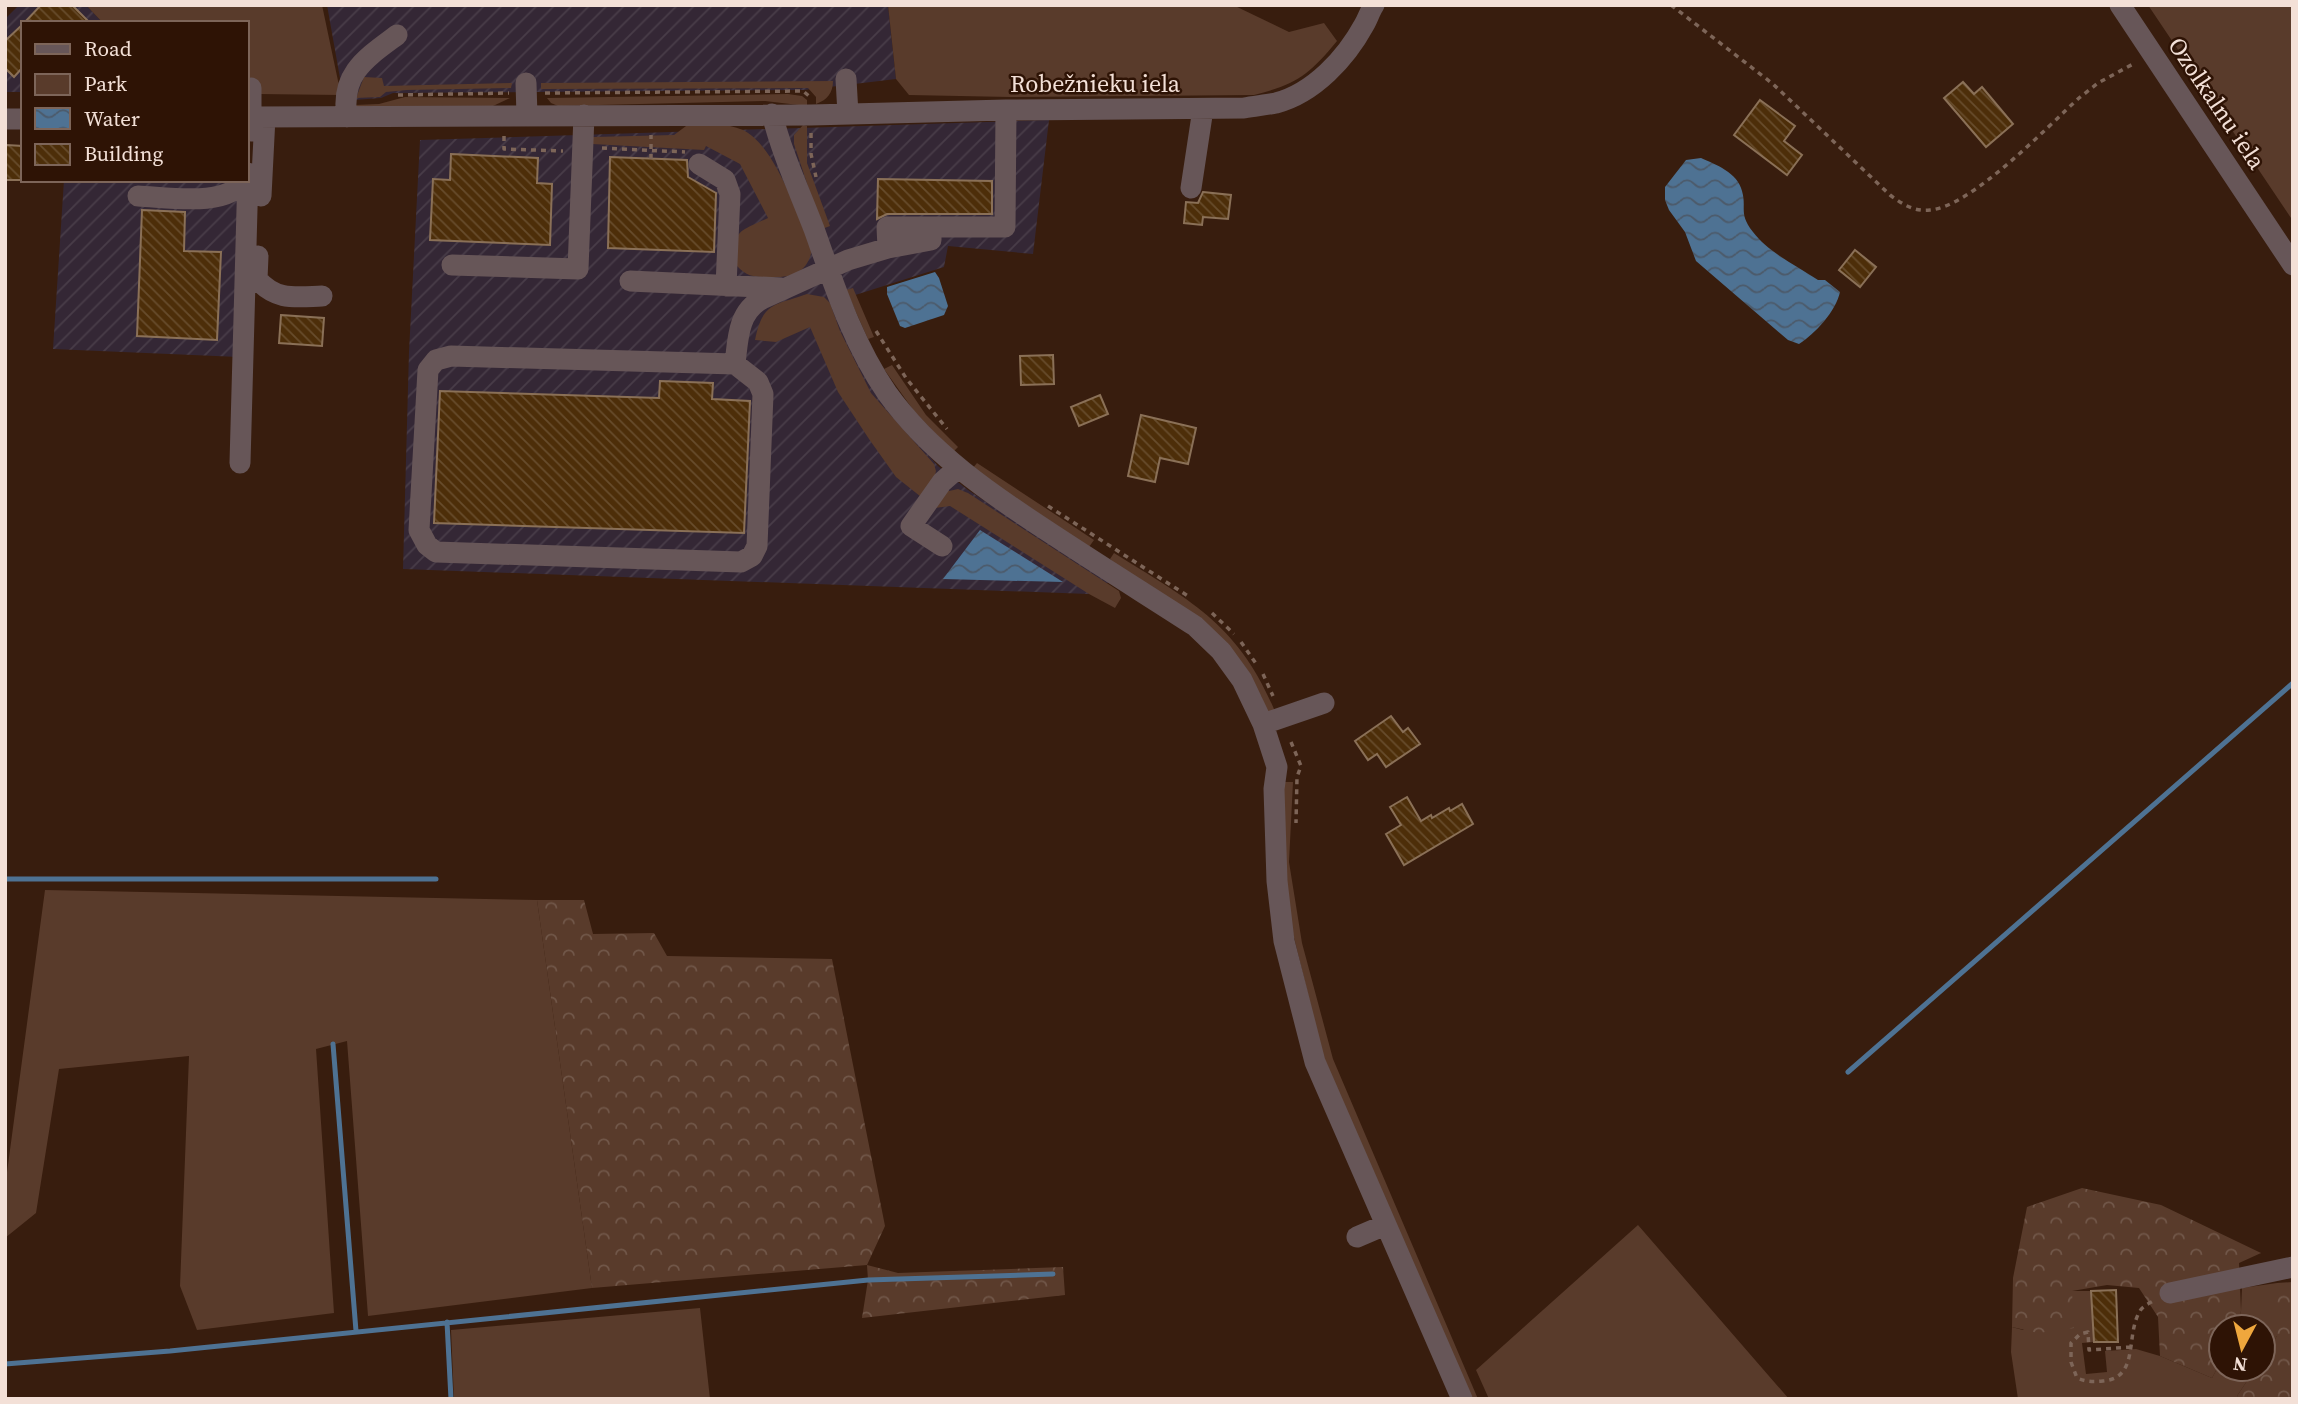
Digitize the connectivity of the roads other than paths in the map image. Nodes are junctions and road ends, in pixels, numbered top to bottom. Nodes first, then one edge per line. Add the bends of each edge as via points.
1 (1374, 5) edge
2 (2120, 5) edge
3 (397, 36) dead end
4 (846, 79) dead end
5 (526, 83) dead end
6 (251, 88) dead end
7 (1203, 109) junction
8 (1006, 110) junction
9 (772, 114) junction
10 (848, 114) junction
11 (527, 116) junction
12 (584, 116) junction
13 (255, 117) edge
14 (347, 117) junction
15 (248, 163) edge
16 (699, 164) dead end
17 (243, 182) edge
18 (246, 182) edge
19 (1191, 188) dead end
20 (138, 196) dead end
21 (452, 265) dead end
22 (2293, 265) edge
23 (829, 271) junction
24 (630, 281) dead end
25 (726, 286) junction
26 (786, 288) junction
27 (322, 296) dead end
28 (735, 364) junction
29 (240, 463) dead end
30 (958, 468) junction
31 (942, 546) dead end
32 (1324, 703) dead end
33 (1272, 721) junction
34 (1385, 1225) junction
35 (1357, 1237) dead end
36 (2293, 1268) edge
37 (2170, 1293) road end
38 (1462, 1399) edge

1 - 7 street, Robežnieku iela via 1345,53 1304,91 1277,103
2 - 22 street, Ozolkalnu iela
3 - 14 street via 365,60 348,82
4 - 10 street
5 - 11 street
6 - 13 street
7 - 8 street, Robežnieku iela
7 - 19 street
8 - 10 street, Robežnieku iela
8 - 23 street via 1005,227 932,228 931,240 848,260
9 - 10 street, Robežnieku iela
9 - 12 street, Robežnieku iela
9 - 23 street
11 - 12 street, Robežnieku iela
11 - 14 street, Robežnieku iela
12 - 21 street via 578,270
13 - 14 street, Robežnieku iela
13 - 15 street
13 - 27 street via 257,279 267,291 292,298
16 - 25 street via 725,180 730,194
17 - 20 street via 239,189 220,198
18 - 29 street
23 - 26 street
23 - 30 street via 864,356 888,394
24 - 25 street
25 - 26 street
26 - 28 street via 750,305 743,317
28 - 28 street via 764,394 757,546 752,556 741,562 436,552 426,545 419,530 428,370 436,360 451,356
30 - 31 street via 942,482 911,526
30 - 33 street via 1133,598 1195,626 1221,651
32 - 33 street
33 - 34 street via 1277,767 1277,881 1291,973 1315,1062
34 - 35 street
34 - 38 street
36 - 37 street

